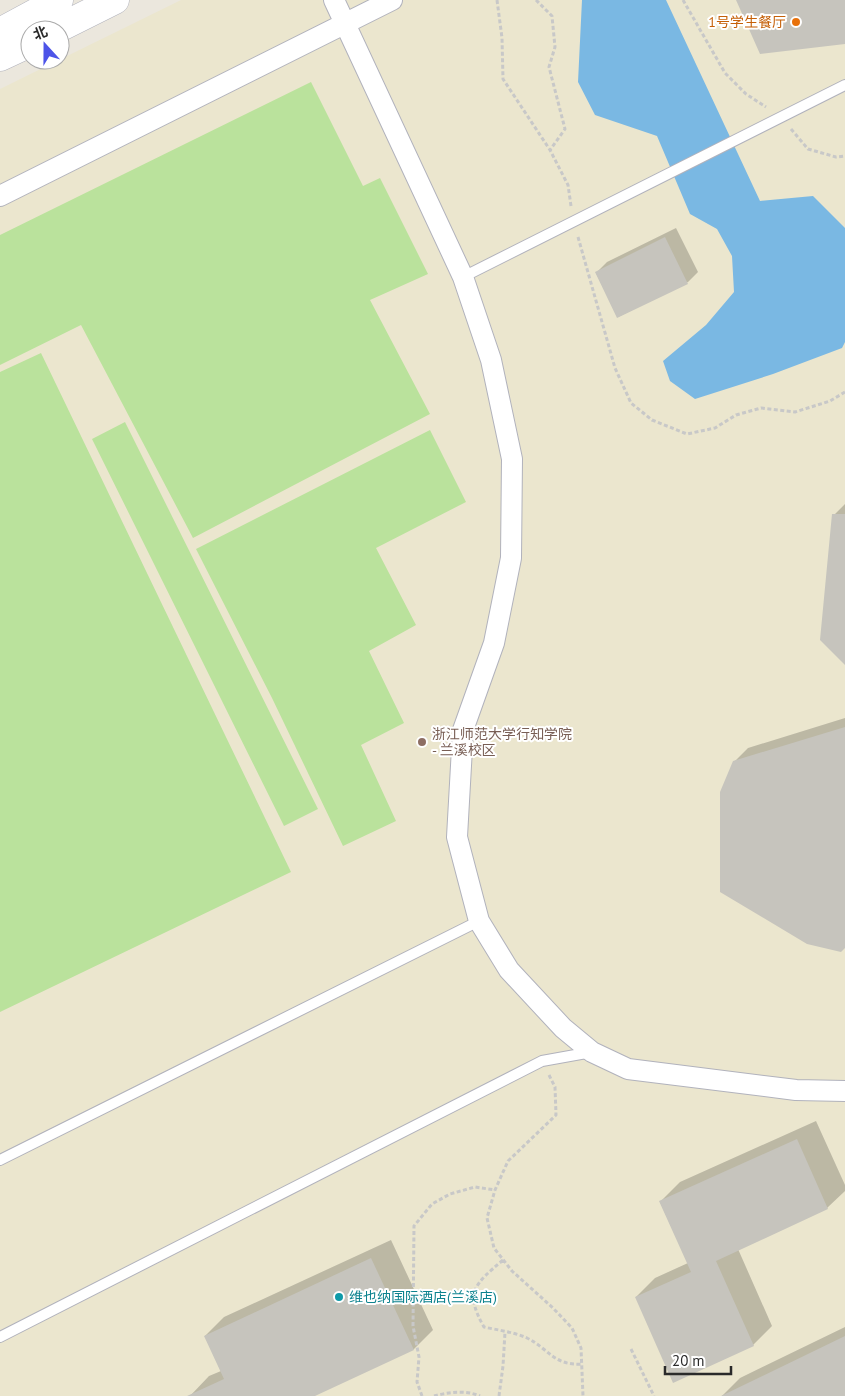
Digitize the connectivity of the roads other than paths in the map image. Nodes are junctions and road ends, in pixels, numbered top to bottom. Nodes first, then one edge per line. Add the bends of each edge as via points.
1 (59, 0) edge
2 (115, 0) edge
3 (334, 0) edge
4 (392, 0) edge
5 (70, 22) edge
6 (344, 23) junction
7 (0, 32) edge
8 (20, 47) edge
9 (0, 58) edge
10 (845, 85) edge
11 (0, 196) edge
12 (463, 277) junction
13 (479, 921) junction
14 (592, 1052) junction
15 (845, 1091) edge
16 (0, 1160) edge
17 (0, 1337) edge

1 - 7 street
2 - 5 street
3 - 6 street
4 - 6 street
6 - 11 street
6 - 12 street
8 - 9 street
10 - 12 lane
12 - 13 street via 492,360 512,459 511,558 494,643 463,730 457,837
13 - 14 street via 509,970 563,1028
13 - 16 lane
14 - 15 street via 628,1069 796,1090
14 - 17 lane via 542,1061

